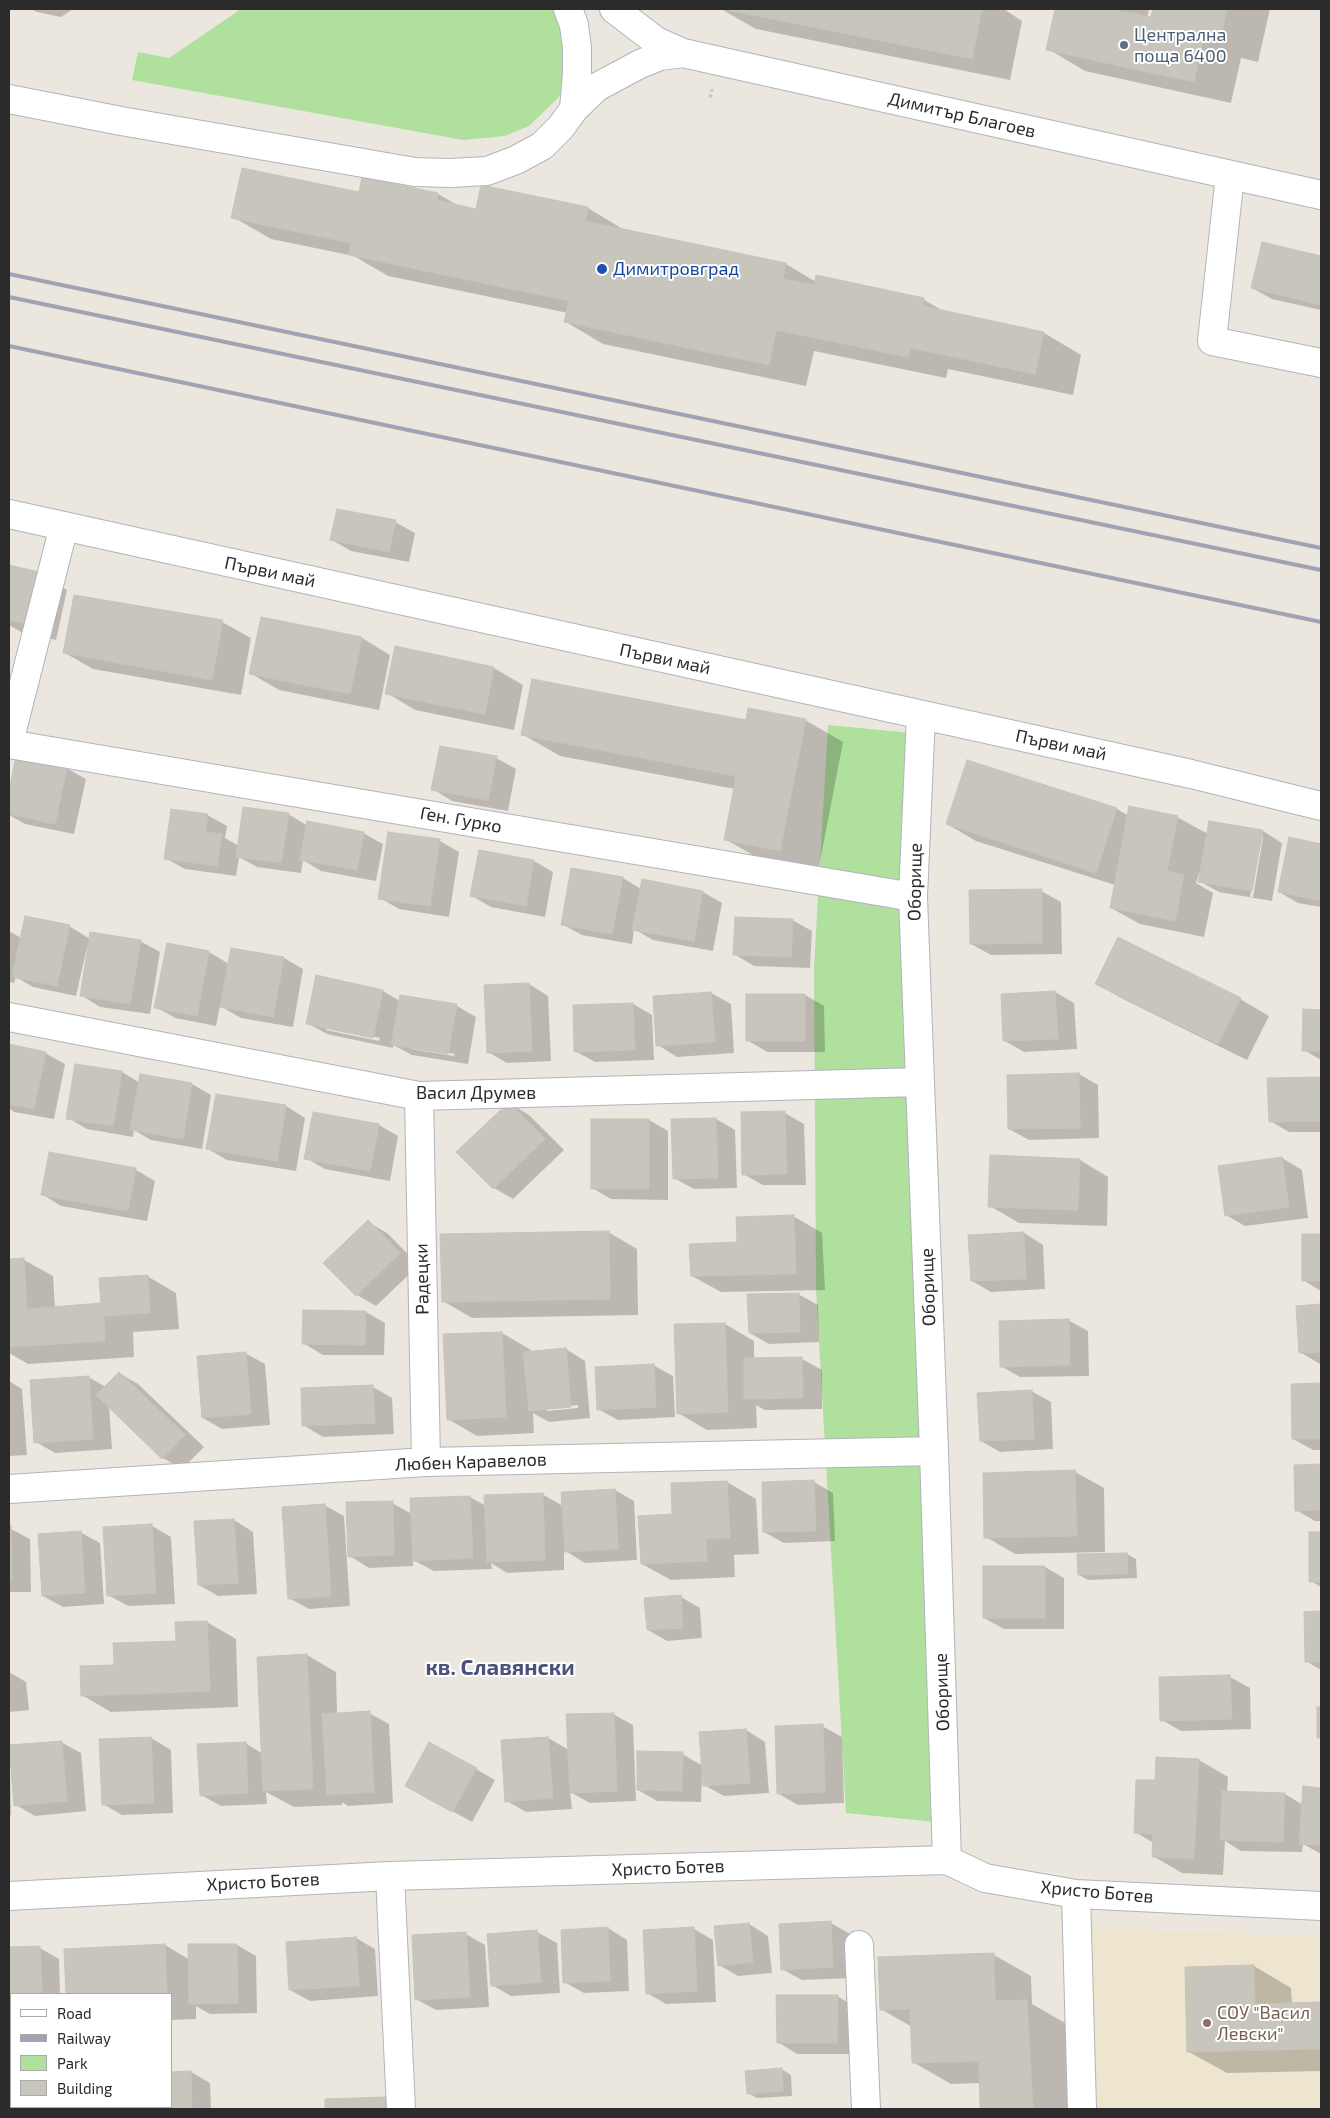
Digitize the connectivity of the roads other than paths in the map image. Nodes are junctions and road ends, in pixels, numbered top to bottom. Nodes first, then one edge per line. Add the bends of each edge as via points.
1 (568, 9) edge
2 (614, 9) edge
3 (683, 53) junction
4 (9, 99) edge
5 (574, 109) junction
6 (1230, 175) junction
7 (1321, 195) edge
8 (1321, 363) edge
9 (9, 514) edge
10 (64, 526) junction
11 (921, 715) junction
12 (9, 743) edge
13 (1321, 806) edge
14 (913, 897) junction
15 (9, 1017) edge
16 (920, 1082) junction
17 (419, 1096) junction
18 (934, 1451) junction
19 (426, 1462) junction
20 (9, 1488) edge
21 (947, 1860) junction
22 (390, 1876) junction
23 (1076, 1894) junction
24 (9, 1896) edge
25 (1321, 1906) edge
26 (859, 1945) dead end
27 (401, 2109) edge
28 (866, 2109) edge
29 (1082, 2109) edge

1 - 5 street via 577,48
2 - 3 street, Димитър Благоев via 656,41
3 - 5 street via 660,56 624,72 597,87
3 - 6 street, Димитър Благоев
4 - 5 street via 415,172 450,173 487,171 516,160 542,146
6 - 7 street, Димитър Благоев
6 - 8 street via 1212,341
9 - 10 street, Първи май
10 - 11 street, Първи май
10 - 12 street
11 - 13 street, Първи май
11 - 14 street, Оборище
12 - 14 street, Ген. Гурко
14 - 16 street, Оборище
15 - 17 street, Васил Друмев
16 - 17 street, Васил Друмев
16 - 18 street, Оборище
17 - 19 street, Радецки
18 - 19 street, Любен Каравелов
18 - 21 street, Оборище
19 - 20 street, Любен Каравелов
21 - 22 street, Христо Ботев
21 - 23 street, Христо Ботев via 985,1878
22 - 24 street, Христо Ботев
22 - 27 street
23 - 25 street, Христо Ботев
23 - 29 street
26 - 28 street

